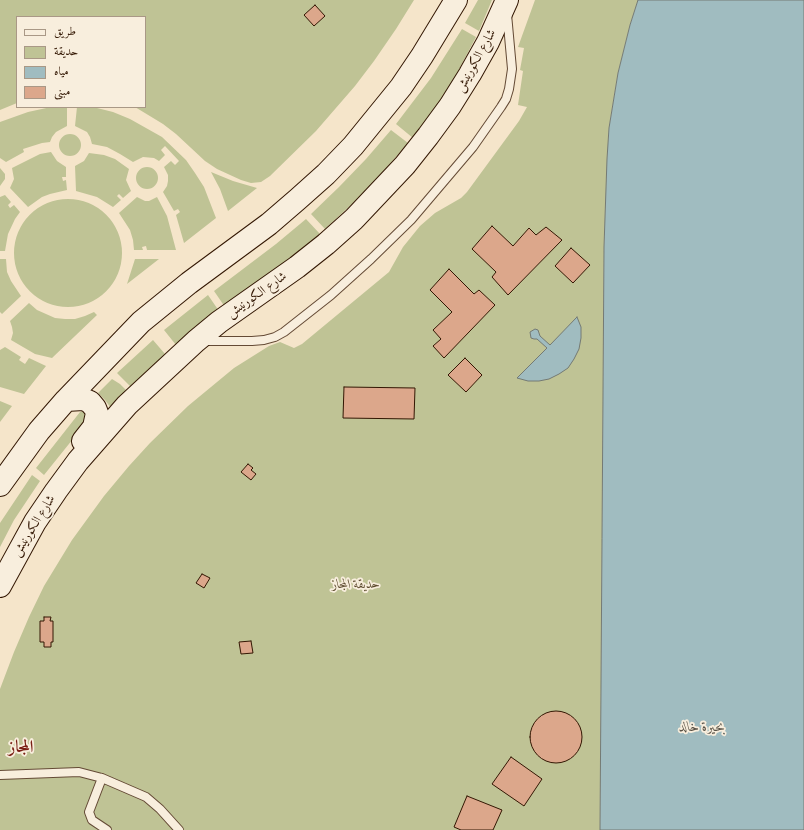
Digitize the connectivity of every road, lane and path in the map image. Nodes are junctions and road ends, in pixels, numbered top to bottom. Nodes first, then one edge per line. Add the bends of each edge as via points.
1 (456, 0) edge
2 (507, 0) edge
3 (196, 340) junction
4 (66, 400) junction
5 (0, 485) edge
6 (56, 491) junction
7 (0, 586) edge
8 (0, 775) edge
9 (102, 778) junction
10 (107, 830) edge
11 (179, 830) edge

1 - 4 main road via 401,87 332,168 269,224 141,322
2 - 3 main road, شارع الكورنيش via 488,42 450,106 424,142 380,193 354,219 303,262
2 - 3 lane via 512,69 506,99 473,147 411,220 360,269 284,332 252,341
3 - 6 main road, شارع الكورنيش via 127,405 78,461
4 - 5 main road via 38,431
4 - 6 main road via 83,399 90,402 97,413 97,420 59,469
6 - 7 main road, شارع الكورنيش via 35,522
8 - 9 lane via 78,772
9 - 10 lane via 88,812 92,820
9 - 11 lane via 146,797

